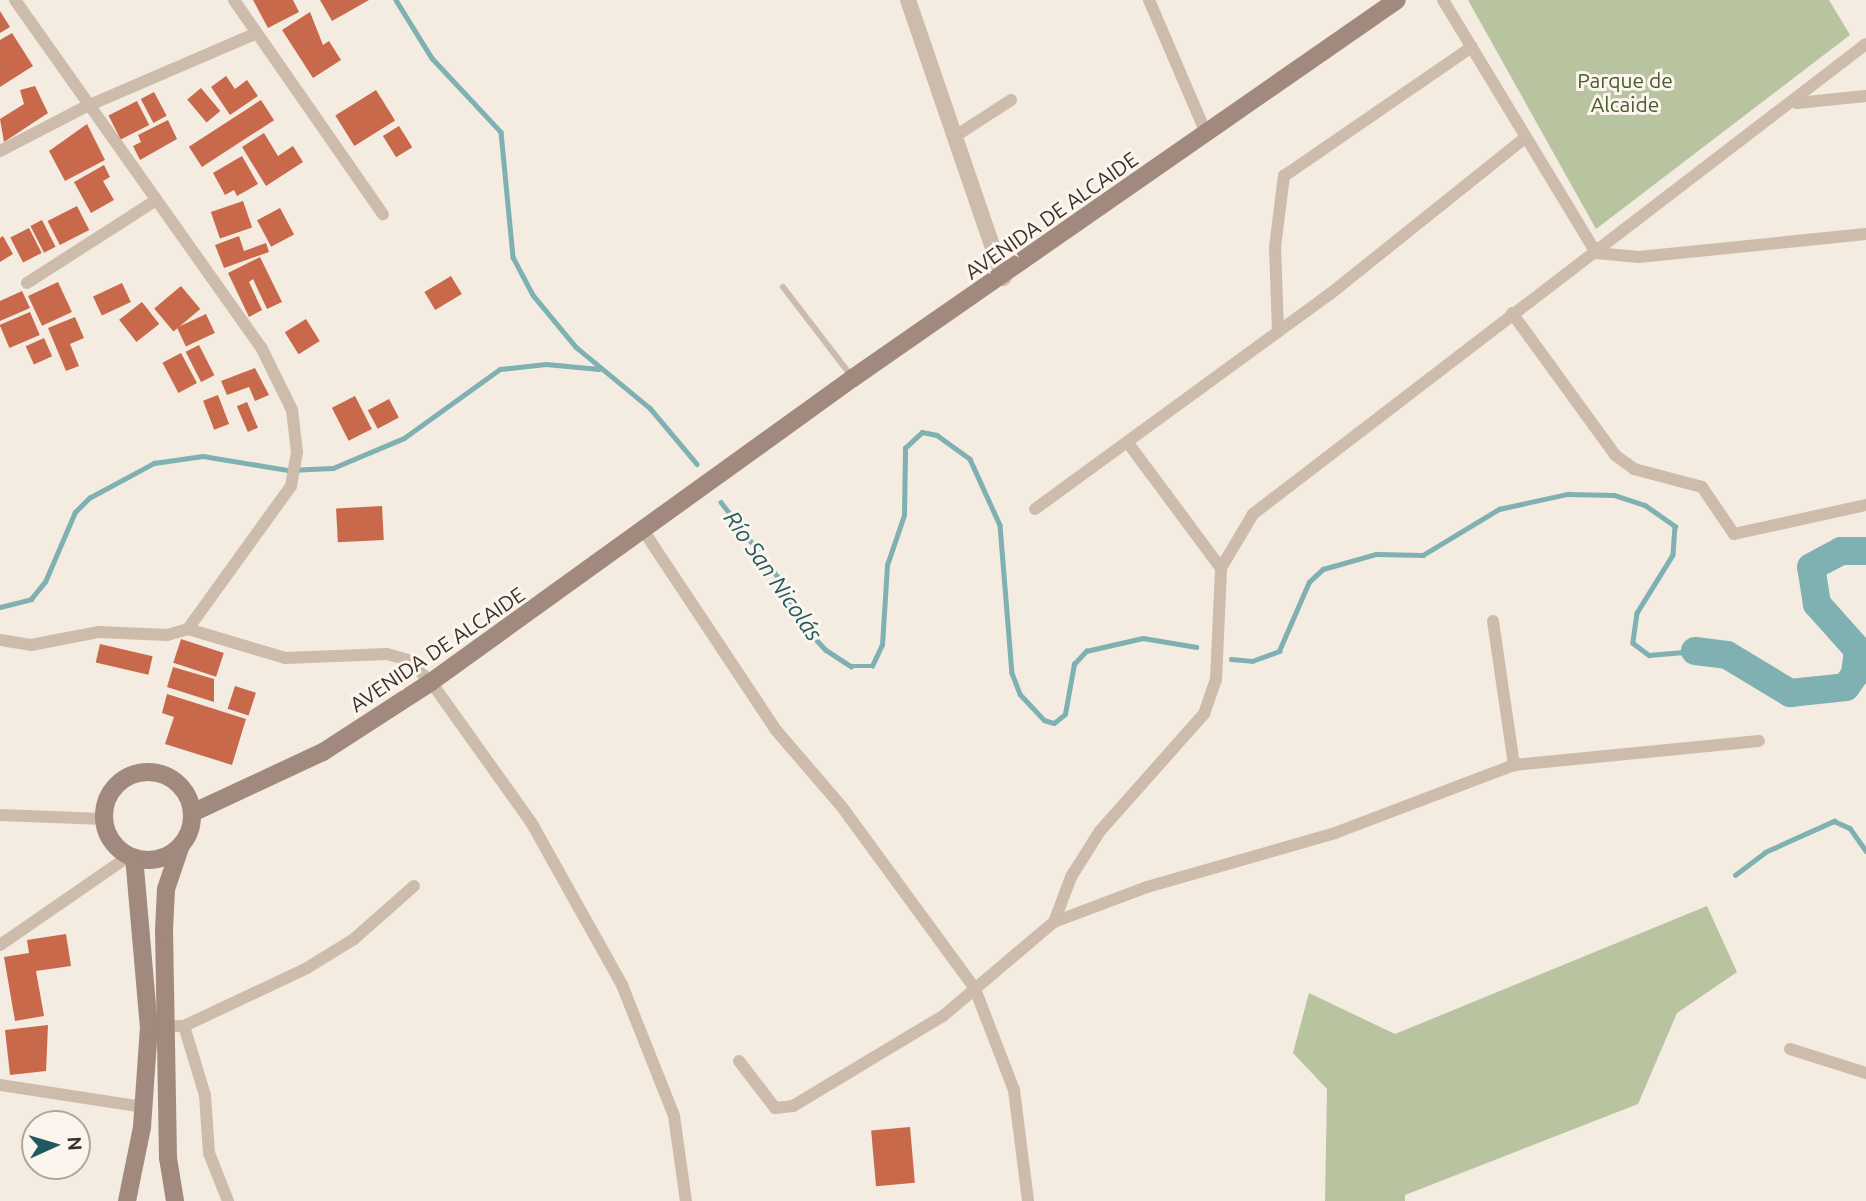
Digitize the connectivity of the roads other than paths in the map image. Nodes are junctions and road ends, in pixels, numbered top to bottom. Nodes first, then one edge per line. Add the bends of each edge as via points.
1 (15, 0) edge
2 (234, 0) edge
3 (908, 0) edge
4 (1149, 0) edge
5 (1397, 0) edge
6 (1443, 0) edge
7 (257, 33) junction
8 (1866, 44) edge
9 (1472, 47) junction
10 (1866, 96) edge
11 (1011, 100) dead end
12 (1796, 103) junction
13 (85, 107) junction
14 (1206, 133) junction
15 (954, 137) junction
16 (1526, 137) junction
17 (0, 151) edge
18 (153, 202) junction
19 (383, 214) dead end
20 (1866, 234) edge
21 (1596, 253) junction
22 (1003, 278) junction
23 (27, 284) dead end
24 (783, 287) dead end
25 (1512, 313) junction
26 (1278, 332) junction
27 (853, 378) junction
28 (1128, 443) junction
29 (1866, 505) edge
30 (1035, 509) dead end
31 (645, 533) junction
32 (1221, 568) junction
33 (1493, 621) dead end
34 (188, 629) junction
35 (0, 640) edge
36 (431, 682) junction
37 (1759, 741) dead end
38 (1514, 765) junction
39 (192, 813) junction
40 (0, 814) edge
41 (104, 819) junction
42 (181, 845) junction
43 (132, 857) junction
44 (414, 886) dead end
45 (1054, 922) junction
46 (0, 945) edge
47 (975, 989) junction
48 (166, 1027) junction
49 (1790, 1049) dead end
50 (739, 1061) dead end
51 (1866, 1073) edge
52 (0, 1085) edge
53 (144, 1107) junction
54 (127, 1201) edge
55 (175, 1201) edge
56 (228, 1201) edge
57 (687, 1201) edge
58 (1028, 1201) edge

1 - 13 street
2 - 7 street
3 - 15 street
4 - 14 street
5 - 14 main road, AVENIDA DE ALCAIDE
6 - 9 street
7 - 13 street
7 - 19 street
8 - 12 street
9 - 16 street
9 - 26 street via 1284,176 1275,247
10 - 12 street
11 - 15 street
12 - 21 street
13 - 17 street
13 - 18 street
14 - 22 main road, AVENIDA DE ALCAIDE
15 - 22 street
16 - 21 street
16 - 26 street
18 - 23 street
18 - 34 street via 262,349 292,410 298,452 291,486
20 - 21 street via 1639,257
21 - 25 street
22 - 27 main road, AVENIDA DE ALCAIDE
24 - 27 lane
25 - 29 street via 1615,456 1634,469 1702,487 1734,534
25 - 32 street via 1272,497 1233,541
26 - 28 street
27 - 31 main road, AVENIDA DE ALCAIDE
28 - 30 street
28 - 32 street
31 - 36 main road, AVENIDA DE ALCAIDE
31 - 47 street via 775,729 842,807
32 - 45 street via 1216,680 1204,714 1100,831 1071,877
33 - 38 street
34 - 35 street via 167,635 98,632 31,645
34 - 36 street via 285,658 387,654 408,660
36 - 39 main road, AVENIDA DE ALCAIDE via 323,752
36 - 57 street via 531,822 622,985 674,1116
37 - 38 street
38 - 45 street via 1335,833 1147,887
39 - 41 main road via 177,782 145,771 114,787
39 - 42 main road
40 - 41 street
41 - 43 main road via 111,841
42 - 43 main road via 167,856
42 - 48 main road via 166,889
43 - 46 street
43 - 48 main road
44 - 48 street via 354,939 307,968
45 - 47 street
47 - 50 street via 898,1045 782,1110
47 - 58 street via 1014,1090
48 - 53 main road
48 - 55 main road via 168,1158
48 - 56 street via 205,1095 209,1153
49 - 51 street
52 - 53 street
53 - 54 main road

